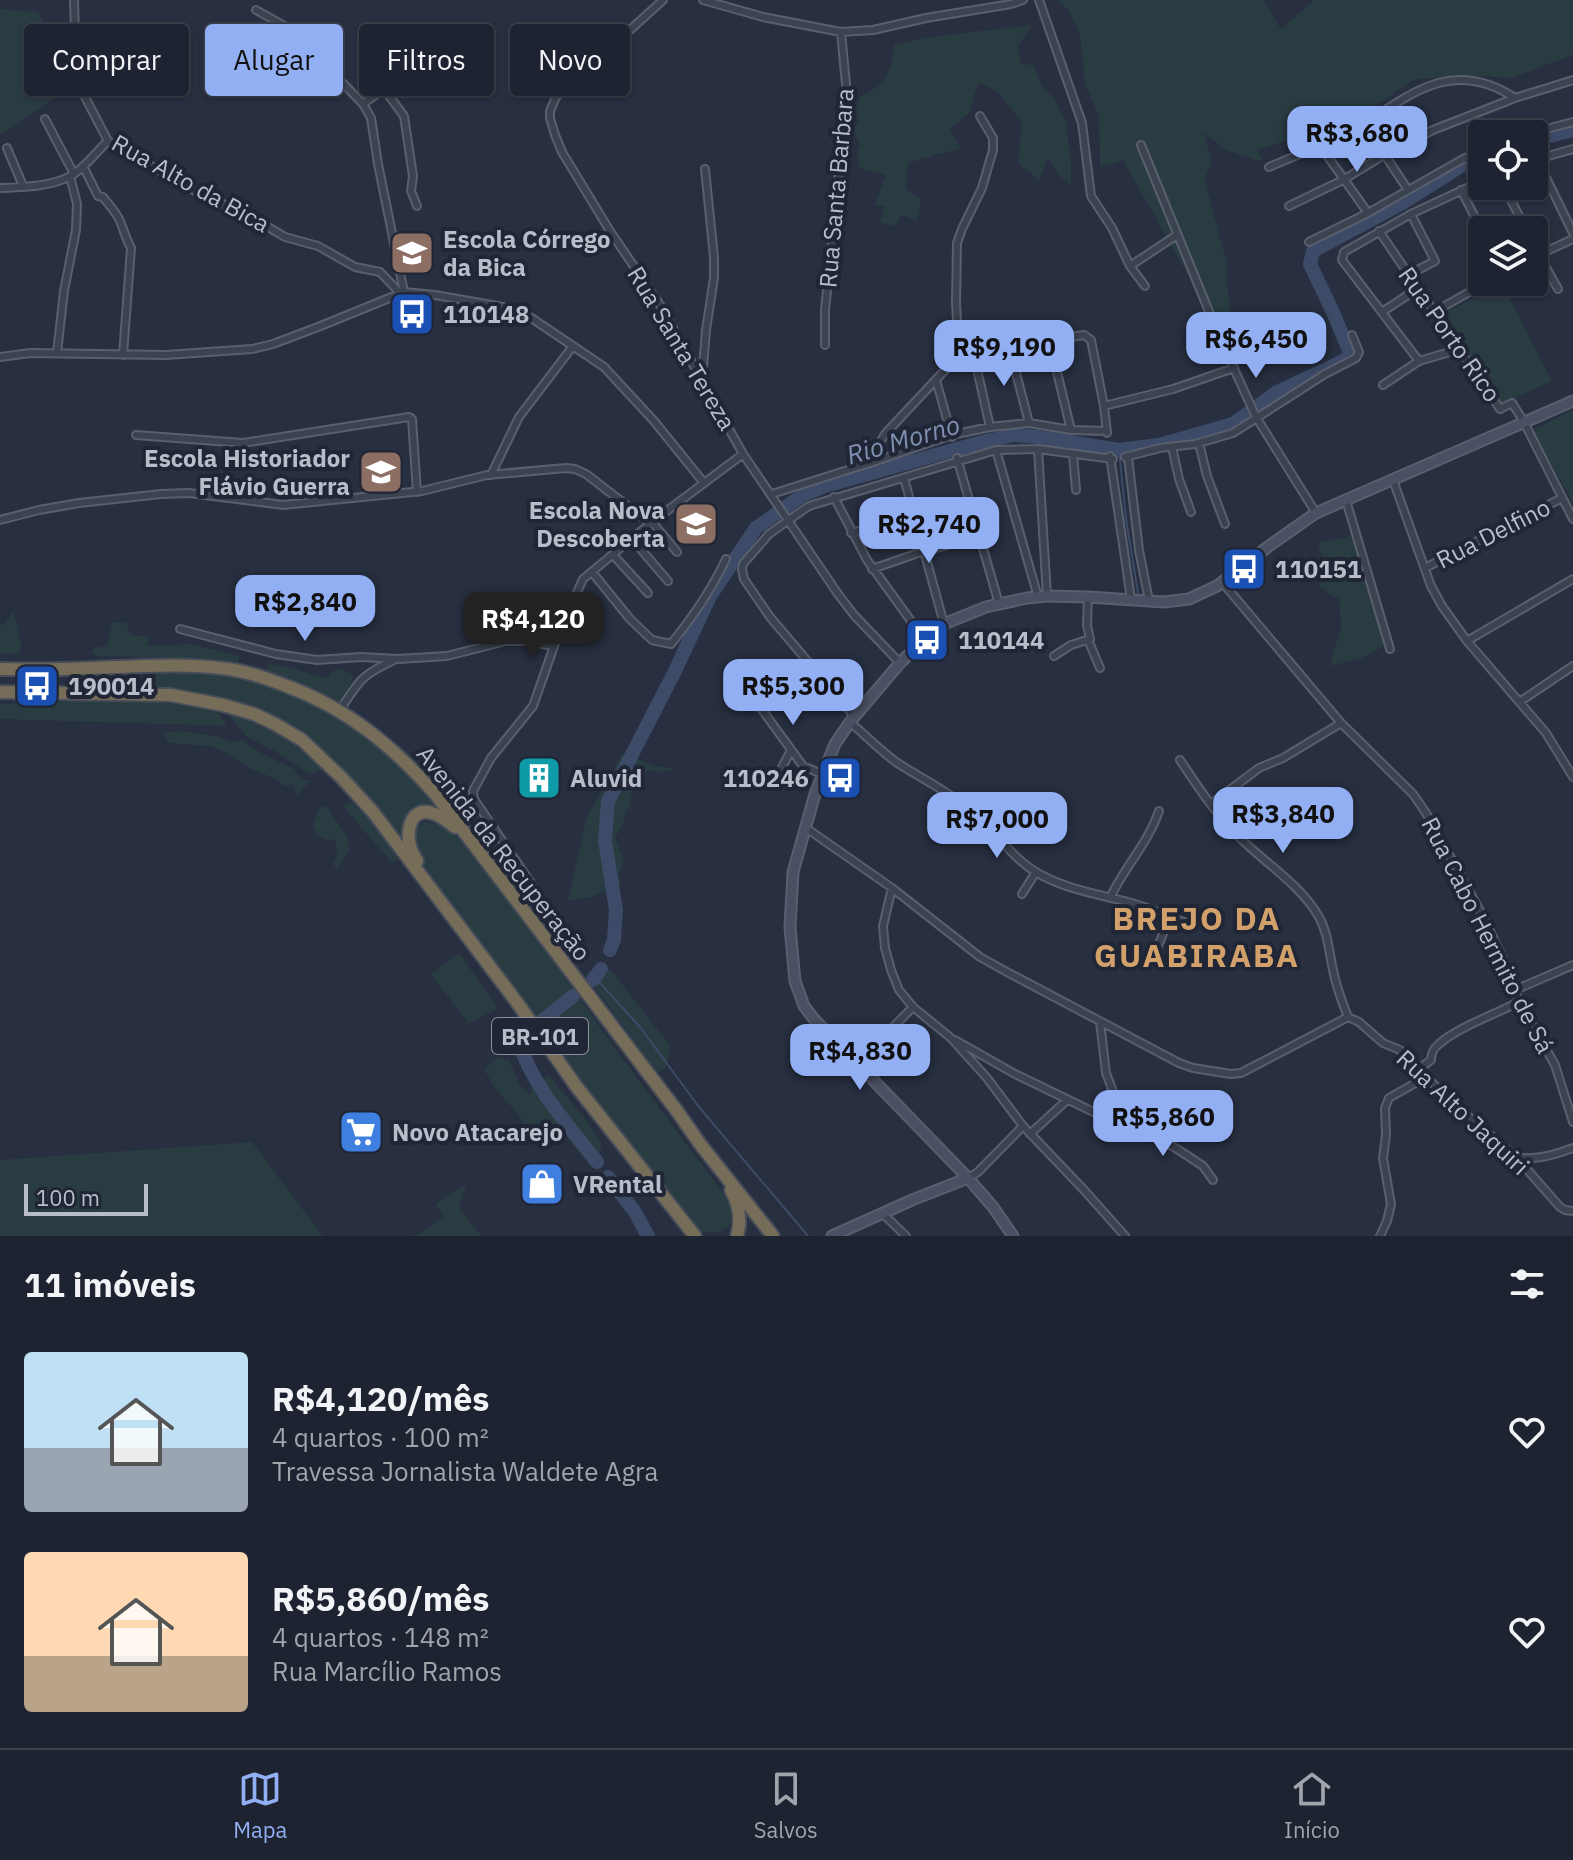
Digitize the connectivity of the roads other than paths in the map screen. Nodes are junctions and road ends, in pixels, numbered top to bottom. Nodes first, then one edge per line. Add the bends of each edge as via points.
1 (74, 0) edge
2 (663, 0) edge
3 (703, 0) edge
4 (1023, 0) edge
5 (1039, 0) edge
6 (256, 10) dead end
7 (841, 32) junction
8 (1573, 80) edge
9 (374, 96) edge
10 (389, 96) edge
11 (1515, 98) junction
12 (363, 104) junction
13 (980, 116) dead end
14 (45, 119) dead end
15 (1573, 122) edge
16 (1548, 129) edge
17 (108, 141) junction
18 (1141, 145) dead end
19 (7, 148) dead end
20 (1573, 149) edge
21 (1384, 155) junction
22 (1548, 156) edge
23 (1468, 157) edge
24 (83, 166) junction
25 (1269, 167) dead end
26 (705, 169) dead end
27 (72, 175) junction
28 (1343, 180) junction
29 (1548, 184) edge
30 (23, 186) junction
31 (1468, 187) edge
32 (0, 188) edge
33 (1408, 190) junction
34 (1461, 190) junction
35 (417, 206) dead end
36 (1289, 206) dead end
37 (1368, 213) junction
38 (1411, 214) junction
39 (1474, 216) edge
40 (1379, 231) junction
41 (1573, 233) edge
42 (1177, 235) junction
43 (1573, 239) edge
44 (1309, 242) dead end
45 (1548, 250) edge
46 (1130, 266) junction
47 (1548, 274) edge
48 (1408, 275) junction
49 (1145, 286) dead end
50 (1417, 289) junction
51 (1558, 289) dead end
52 (402, 293) junction
53 (1468, 293) edge
54 (1382, 312) junction
55 (1434, 312) junction
56 (1352, 335) dead end
57 (1049, 339) junction
58 (825, 345) dead end
59 (573, 346) junction
60 (1009, 346) junction
61 (1460, 349) junction
62 (973, 351) junction
63 (57, 353) junction
64 (123, 355) junction
65 (959, 355) junction
66 (0, 357) edge
67 (1419, 361) junction
68 (1234, 368) junction
69 (702, 380) junction
70 (936, 380) junction
71 (1383, 385) dead end
72 (1573, 401) edge
73 (1104, 406) junction
74 (1257, 418) junction
75 (1524, 422) junction
76 (1029, 423) junction
77 (990, 427) junction
78 (1071, 430) junction
79 (136, 435) dead end
80 (952, 436) junction
81 (1199, 443) junction
82 (1172, 447) junction
83 (1038, 449) junction
84 (996, 450) junction
85 (743, 454) junction
86 (1073, 454) junction
87 (958, 459) junction
88 (873, 462) junction
89 (491, 475) junction
90 (904, 478) junction
91 (1393, 480) junction
92 (704, 483) junction
93 (1076, 490) dead end
94 (417, 492) junction
95 (773, 495) junction
96 (834, 497) junction
97 (1562, 498) junction
98 (1346, 500) junction
99 (969, 503) junction
100 (1191, 512) dead end
101 (1316, 513) junction
102 (787, 517) junction
103 (915, 518) junction
104 (1573, 519) edge
105 (0, 520) edge
106 (652, 523) junction
107 (1225, 524) dead end
108 (851, 533) junction
109 (979, 537) junction
110 (632, 539) junction
111 (924, 551) junction
112 (677, 552) dead end
113 (613, 555) junction
114 (726, 559) dead end
115 (1425, 568) junction
116 (872, 569) junction
117 (592, 572) junction
118 (1573, 579) edge
119 (668, 581) dead end
120 (1222, 582) junction
121 (648, 593) dead end
122 (1042, 596) junction
123 (1088, 597) junction
124 (1131, 599) junction
125 (1149, 601) junction
126 (999, 604) junction
127 (944, 624) junction
128 (180, 629) dead end
129 (924, 639) junction
130 (1088, 640) junction
131 (1467, 641) junction
132 (554, 646) junction
133 (1390, 649) dead end
134 (1054, 656) dead end
135 (398, 659) junction
136 (900, 663) junction
137 (1573, 666) edge
138 (1100, 668) dead end
139 (0, 669) edge
140 (0, 692) edge
141 (752, 696) dead end
142 (1521, 701) junction
143 (340, 710) junction
144 (852, 719) junction
145 (1341, 723) junction
146 (791, 750) junction
147 (1180, 760) dead end
148 (822, 774) junction
149 (1573, 777) edge
150 (775, 781) dead end
151 (1211, 804) junction
152 (1159, 811) dead end
153 (806, 828) junction
154 (467, 836) junction
155 (1036, 872) junction
156 (892, 888) junction
157 (435, 894) junction
158 (1022, 894) dead end
159 (1110, 898) junction
160 (528, 915) junction
161 (1169, 917) junction
162 (1187, 923) dead end
163 (1150, 961) dead end
164 (1573, 965) edge
165 (1515, 990) junction
166 (1519, 1002) junction
167 (913, 1007) junction
168 (1348, 1017) junction
169 (1100, 1022) junction
170 (951, 1038) junction
171 (857, 1064) junction
172 (1419, 1069) junction
173 (1426, 1077) junction
174 (1067, 1100) junction
175 (1124, 1121) junction
176 (1573, 1122) edge
177 (1023, 1126) junction
178 (1030, 1134) junction
179 (1573, 1148) edge
180 (1516, 1157) junction
181 (721, 1171) junction
182 (968, 1178) junction
183 (1213, 1180) dead end
184 (1573, 1211) edge
185 (882, 1213) junction
186 (681, 1219) junction
187 (773, 1233) edge
188 (695, 1236) edge
189 (702, 1236) edge
190 (737, 1236) edge
191 (832, 1236) edge
192 (906, 1236) edge
193 (1013, 1236) edge
194 (1125, 1236) edge
195 (1380, 1236) edge

1 - 17 street, Rua Alto da Bica via 79,83
2 - 69 street, Rua Santa Tereza via 556,97 550,118 562,152
3 - 7 street
4 - 7 street
5 - 46 street via 1082,123 1091,196
6 - 12 street via 308,39
7 - 58 street, Rua Santa Barbara via 847,95
8 - 11 street
9 - 12 street
10 - 35 street via 404,116
11 - 21 street
11 - 21 street via 1475,80 1426,85 1368,122
12 - 52 street via 371,118
13 - 65 street via 993,138 993,150 957,243
14 - 27 street
15 - 16 street
17 - 24 street
17 - 52 street, Rua Alto da Bica via 285,237 380,272
18 - 42 street
19 - 30 street
20 - 22 street
21 - 28 street
21 - 33 street
23 - 33 street
24 - 27 street
24 - 64 street via 98,196 117,216 131,248
25 - 28 street via 1321,147
26 - 69 street via 714,278
27 - 30 street
27 - 63 street via 76,230
28 - 36 street
28 - 37 street
29 - 41 street
30 - 32 street
31 - 34 street
33 - 37 street
34 - 38 street
34 - 39 street
37 - 44 street
38 - 40 street
38 - 48 street via 1435,261
40 - 48 street, Rua Porto Rico
40 - 54 street via 1344,252 1342,260
42 - 46 street
42 - 68 street
43 - 45 street
46 - 49 street
47 - 51 street
48 - 50 street, Rua Porto Rico
50 - 54 street
50 - 55 street, Rua Porto Rico
52 - 59 street via 515,310
52 - 64 street via 252,349
53 - 55 street
54 - 67 street
55 - 61 street, Rua Porto Rico
56 - 74 street via 1356,358
57 - 60 street
57 - 73 street via 1084,335 1091,340
57 - 78 street
59 - 89 street via 519,417
59 - 92 street via 604,367
60 - 62 street
60 - 76 street
61 - 67 street
61 - 75 street, Rua Porto Rico via 1500,409 1512,403
62 - 65 street
62 - 77 street
63 - 64 street
63 - 66 street
65 - 70 street
67 - 71 street
68 - 73 street
68 - 74 street
69 - 85 street, Rua Santa Tereza
70 - 80 street
70 - 88 street via 885,434
72 - 75 main road
73 - 78 street via 1107,432
74 - 81 street via 1233,433
74 - 101 street
75 - 91 main road
75 - 97 street
76 - 77 street
76 - 78 street
77 - 80 street
79 - 94 street via 243,443 409,417
80 - 88 street
81 - 82 street
81 - 107 street
82 - 100 street
82 - 125 street via 1127,457
83 - 84 street
83 - 86 street
83 - 122 street
84 - 87 street
84 - 122 street
85 - 92 street
85 - 95 street, Rua Santa Tereza
86 - 93 street
86 - 124 street via 1111,458
87 - 90 street
87 - 99 street
88 - 95 street
89 - 94 street
89 - 106 street via 575,469
90 - 96 street
90 - 103 street
91 - 98 main road
91 - 115 street
92 - 106 street
94 - 105 street via 283,505 161,494 79,503
95 - 102 street, Rua Santa Tereza
96 - 102 street
96 - 108 street
97 - 104 street
97 - 115 street, Rua Delfino
98 - 101 main road
98 - 133 street
99 - 103 street
99 - 109 street
101 - 120 main road
102 - 136 street, Rua Santa Tereza via 854,615
102 - 144 street via 747,558 744,579
103 - 108 street
103 - 111 street
106 - 110 street
106 - 112 street
108 - 116 street
109 - 111 street
109 - 126 street
110 - 113 street
110 - 119 street
111 - 116 street
111 - 127 street
113 - 117 street
113 - 121 street
114 - 117 street via 671,644 652,640
115 - 131 street via 1442,606
116 - 129 street
117 - 132 street via 577,590
118 - 131 street
120 - 125 main road via 1189,599
120 - 145 street, Rua Cabo Hermito de Sá
122 - 123 main road
122 - 126 main road
123 - 124 main road
123 - 130 street
124 - 125 main road
126 - 127 main road
127 - 129 main road
128 - 135 street via 306,659
129 - 136 main road
130 - 134 street
130 - 138 street
131 - 142 street
132 - 135 street via 506,641 447,656
132 - 160 street via 533,706 491,758 474,789 474,799 539,895
135 - 143 street via 361,678
136 - 144 main road
137 - 142 street
139 - 143 highway, Avenida da Recuperação / BR-101 via 222,668 267,679
140 - 157 highway, BR-101 via 171,695 264,719 302,740 342,778
141 - 146 street
142 - 149 street
143 - 154 highway, Avenida da Recuperação / BR-101 via 392,749
144 - 148 main road
144 - 155 street via 894,760 973,812
145 - 151 street via 1259,768
145 - 165 street, Rua Cabo Hermito de Sá via 1426,813 1485,920
146 - 148 street via 803,766
146 - 150 street
147 - 151 street
148 - 153 main road
151 - 168 street via 1319,917
152 - 159 street
153 - 156 street
153 - 171 main road via 790,899 795,981 804,1006
154 - 157 highway via 432,813 418,813 411,821 411,849
154 - 160 highway, Avenida da Recuperação / BR-101
155 - 158 street
155 - 159 street
156 - 167 street via 883,926 885,948 899,990
156 - 169 street via 980,957
157 - 186 highway, BR-101
159 - 161 street
160 - 181 highway, Avenida da Recuperação / BR-101
161 - 162 street
161 - 163 street
164 - 165 street
165 - 166 street, Rua Cabo Hermito de Sá
166 - 172 street via 1452,1035
166 - 176 street, Rua Cabo Hermito de Sá via 1555,1065
167 - 170 street
167 - 171 street
168 - 169 street via 1250,1070 1231,1074 1179,1063
168 - 172 street, Rua Alto Jaquiri via 1400,1050
169 - 175 street via 1106,1073
170 - 174 street
170 - 177 street
171 - 182 main road
172 - 173 street, Rua Alto Jaquiri
173 - 180 street, Rua Alto Jaquiri
173 - 195 street via 1389,1098 1385,1108 1383,1158 1391,1204
174 - 175 street
174 - 178 street
175 - 183 street via 1203,1166
177 - 178 street
177 - 182 street
178 - 194 street
179 - 180 street
180 - 184 street, Rua Alto Jaquiri via 1560,1207
181 - 187 highway, Avenida da Recuperação / BR-101
181 - 190 highway via 737,1201
182 - 185 main road
182 - 193 main road
185 - 191 main road
185 - 192 street
186 - 188 highway, BR-101
186 - 189 highway

